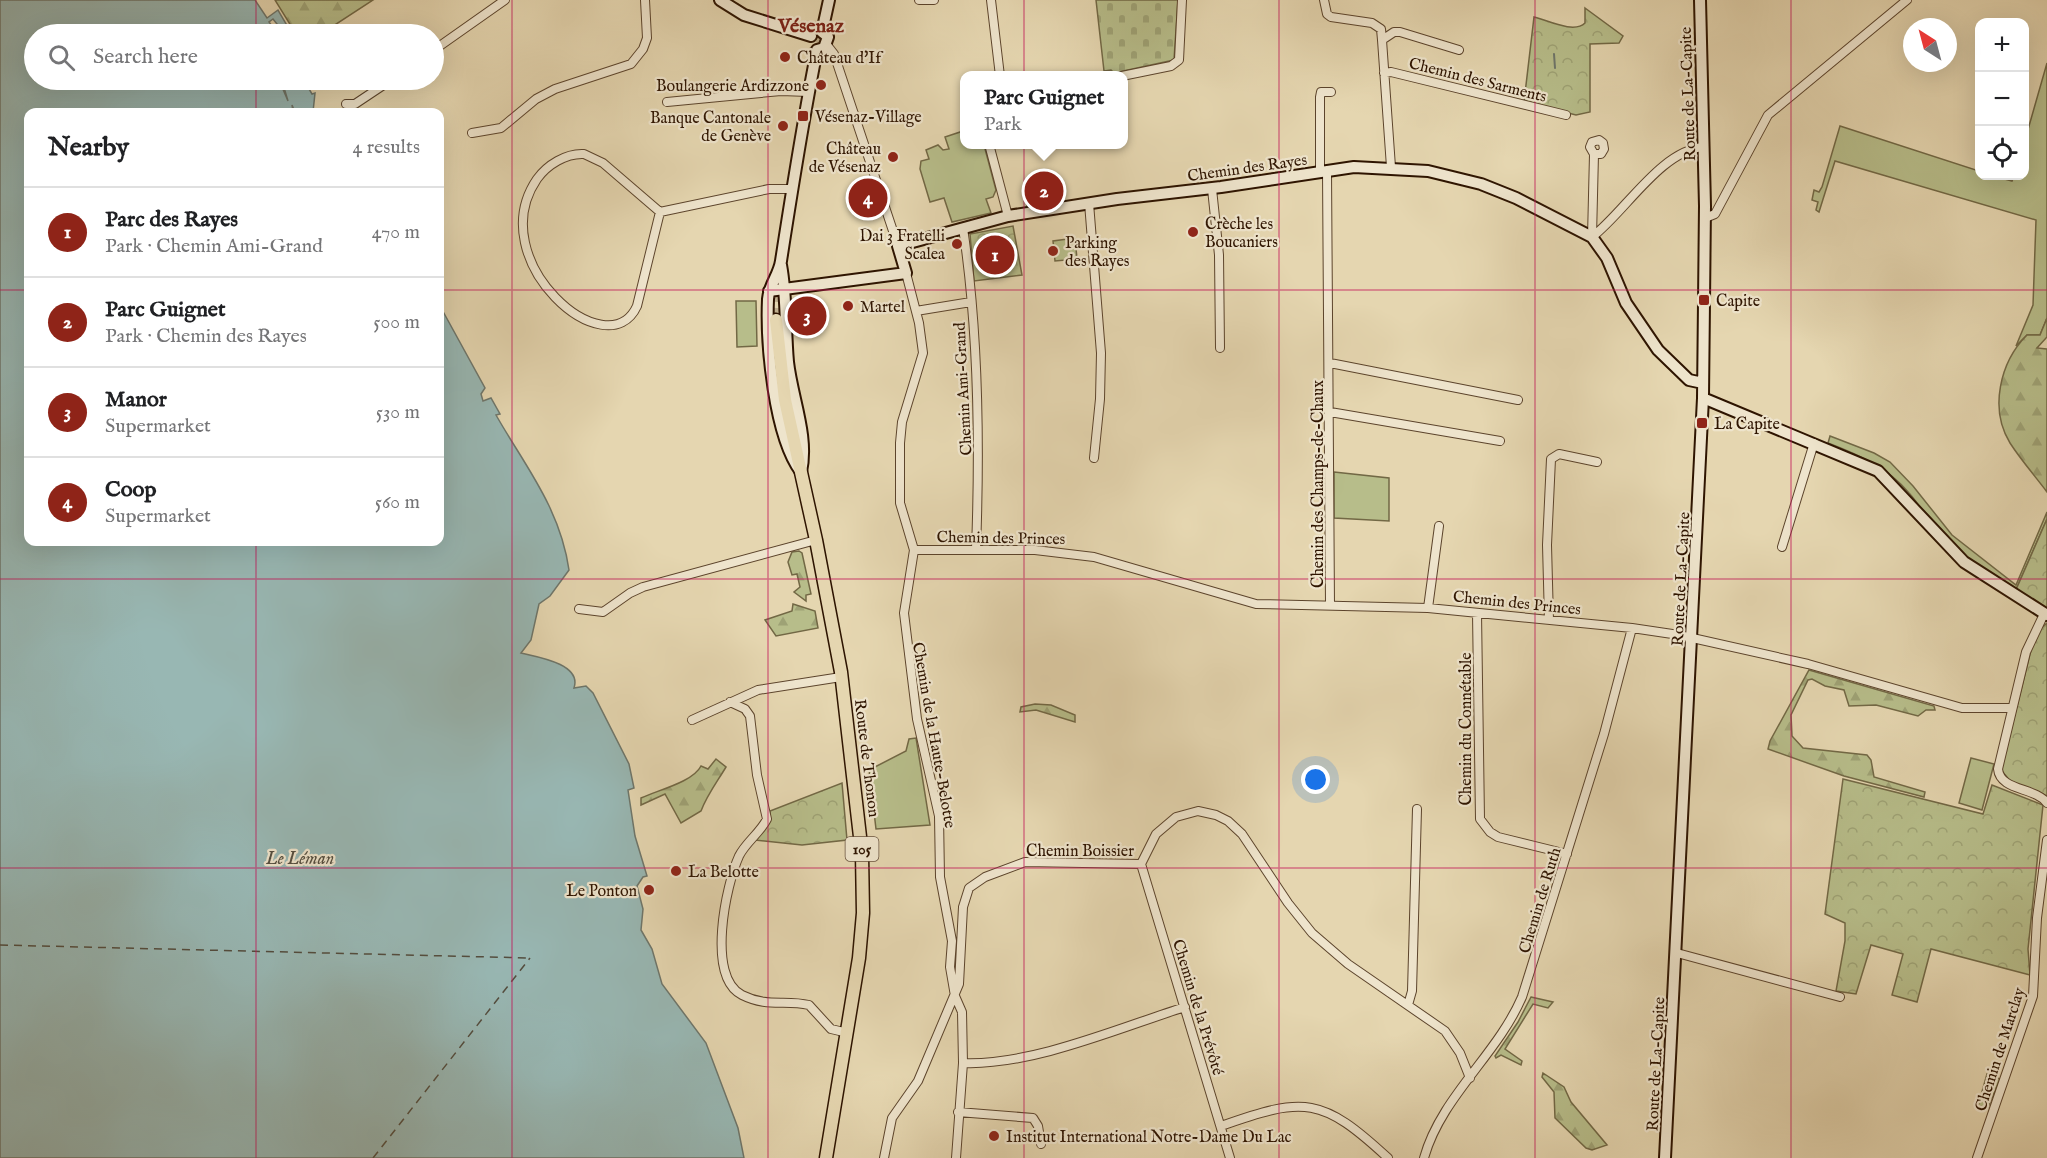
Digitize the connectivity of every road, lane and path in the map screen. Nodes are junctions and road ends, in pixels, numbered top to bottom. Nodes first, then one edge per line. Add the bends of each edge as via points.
1 (505, 0) edge
2 (645, 0) edge
3 (720, 0) edge
4 (829, 0) edge
5 (919, 0) edge
6 (934, 0) edge
7 (991, 0) edge
8 (1182, 0) edge
9 (1324, 0) edge
10 (1700, 0) edge
11 (1907, 0) edge
12 (822, 32) junction
13 (811, 36) junction
14 (1382, 40) junction
15 (444, 43) edge
16 (822, 47) junction
17 (1459, 50) dead end
18 (1000, 71) edge
19 (1384, 73) junction
20 (1128, 74) edge
21 (376, 90) edge
22 (808, 92) junction
23 (1330, 92) dead end
24 (667, 102) dead end
25 (346, 104) dead end
26 (1566, 115) dead end
27 (472, 133) dead end
28 (1704, 147) junction
29 (990, 149) edge
30 (1594, 154) dead end
31 (1391, 167) junction
32 (1324, 172) junction
33 (791, 189) junction
34 (1212, 189) junction
35 (1089, 203) junction
36 (660, 212) junction
37 (1008, 216) junction
38 (1705, 218) junction
39 (963, 228) junction
40 (1592, 237) junction
41 (898, 246) junction
42 (781, 265) junction
43 (906, 273) junction
44 (770, 291) junction
45 (786, 291) junction
46 (971, 302) junction
47 (916, 311) junction
48 (776, 320) tunnel mouth
49 (1220, 348) dead end
50 (1330, 363) junction
51 (1703, 383) junction
52 (1703, 398) junction
53 (1518, 400) dead end
54 (1330, 412) junction
55 (1500, 441) dead end
56 (1814, 443) junction
57 (1094, 458) dead end
58 (1597, 462) dead end
59 (801, 472) junction
60 (1439, 526) dead end
61 (816, 540) junction
62 (1782, 547) dead end
63 (976, 549) junction
64 (914, 550) junction
65 (1330, 605) junction
66 (1428, 608) junction
67 (579, 609) dead end
68 (1477, 613) junction
69 (2046, 615) edge
70 (1549, 620) junction
71 (1632, 628) junction
72 (1692, 638) junction
73 (841, 677) junction
74 (730, 702) junction
75 (2011, 708) junction
76 (692, 720) dead end
77 (2047, 803) edge
78 (1417, 809) dead end
79 (2047, 840) edge
80 (1567, 854) junction
81 (1141, 864) junction
82 (1677, 953) junction
83 (955, 996) junction
84 (1840, 997) dead end
85 (1408, 1005) junction
86 (1185, 1007) junction
87 (848, 1034) junction
88 (963, 1063) junction
89 (1470, 1078) junction
90 (958, 1112) junction
91 (1221, 1126) junction
92 (1041, 1144) dead end
93 (826, 1158) edge
94 (884, 1158) edge
95 (956, 1158) edge
96 (1230, 1158) edge
97 (1388, 1158) edge
98 (1424, 1158) edge
99 (1665, 1158) edge
100 (1977, 1158) edge

1 - 15 street
2 - 27 street via 647,38 631,64 555,89 536,99 505,126
3 - 13 street via 744,15
4 - 12 street
5 - 6 street
7 - 18 street
8 - 20 street via 1179,60 1171,66
9 - 14 street via 1327,15 1378,26
10 - 28 street, Route de La-Capite
11 - 38 street via 1768,115 1715,214
12 - 13 street
12 - 16 street via 828,37
13 - 16 street via 811,45
14 - 17 street, Chemin des Sarments via 1400,32
14 - 19 street, Chemin des Sarments
16 - 22 street, Route de Thonon / 105
16 - 41 street via 834,54
19 - 26 street, Chemin des Sarments
19 - 31 street, Chemin des Sarments
21 - 25 street via 355,104
22 - 24 street
22 - 33 street, Route de Thonon / 105
23 - 32 street, Chemin des Champs-de-Chaux via 1321,92 1320,97
28 - 38 street, Route de La-Capite
28 - 40 street via 1689,150 1673,160
29 - 37 street
30 - 40 street
31 - 32 street, Chemin des Rayes
31 - 40 street, Chemin des Rayes via 1481,184
32 - 34 street, Chemin des Rayes
32 - 50 street, Chemin des Champs-de-Chaux
33 - 36 street via 769,189
33 - 42 street, Route de Thonon / 105
34 - 35 street, Chemin des Rayes
34 - 49 street via 1219,255
35 - 37 street, Chemin des Rayes
35 - 57 street via 1101,353
36 - 36 street via 595,158 571,155 544,170 531,190 524,231 529,261 542,284 566,308 593,323 619,323 637,306
37 - 39 street, Chemin des Rayes
38 - 51 street, Route de La-Capite
39 - 41 street, Chemin des Rayes
39 - 46 street, Chemin Ami-Grand
40 - 51 street, Chemin des Rayes via 1607,258 1626,303 1658,350 1689,380
41 - 43 street
42 - 44 street, Route de Thonon / 105
42 - 45 street, Route de Thonon / 105
43 - 45 street
43 - 47 street
44 - 45 street
44 - 59 street, Route de Thonon / 105 via 769,344 775,392 787,449
45 - 59 street, Route de Thonon / 105 via 788,362 804,446
46 - 47 street
46 - 63 street, Chemin Ami-Grand via 978,443
47 - 64 street via 923,353 902,422 898,481 900,503
48 - 59 main road, 105 via 782,381
50 - 53 street, Chemin des Champs-de-Chaux
50 - 54 street, Chemin des Champs-de-Chaux
51 - 52 street, Route de La-Capite
52 - 56 street
52 - 72 street, Route de La-Capite
54 - 55 street
54 - 65 street, Chemin des Champs-de-Chaux
56 - 62 street
56 - 69 street via 1884,475 1964,562
58 - 70 street via 1556,454 1551,459
59 - 61 main road, Route de Thonon / 105
60 - 66 street
61 - 67 street via 643,587 603,612
61 - 73 main road, Route de Thonon / 105
63 - 64 street, Chemin des Princes
63 - 65 street, Chemin des Princes via 1066,552 1236,600 1276,606
64 - 83 street, Chemin de la Haute-Belotte via 904,613 905,637 917,719 939,816 940,877 952,941 950,967
65 - 66 street, Chemin des Princes
66 - 68 street, Chemin des Princes
68 - 70 street, Chemin des Princes
68 - 80 street, Chemin du Connétable via 1480,819 1498,837
69 - 75 street via 2026,652
70 - 71 street, Chemin des Princes
71 - 72 street, Chemin des Princes
71 - 80 street, Chemin de Ruth
72 - 75 street, Chemin des Princes via 1808,664 1962,708
72 - 82 street, Route de La-Capite
73 - 74 street via 758,690
73 - 87 main road, Route de Thonon / 105 via 857,790 863,880 861,943
74 - 76 street
74 - 87 street via 746,709 750,716 767,819 744,847 735,869 722,934 725,977 737,992 758,1001 809,1005 831,1029
75 - 77 street via 1999,775 2005,782 2036,793
78 - 85 street via 1412,991
79 - 100 street, Chemin de Marclay via 2033,996
80 - 89 street, Chemin de Ruth via 1522,997 1501,1038
81 - 83 street, Chemin Boissier via 1025,862 975,882 965,897 961,970
81 - 85 street, Chemin Boissier via 1156,834 1172,819 1198,811 1221,817 1238,829 1296,913 1326,947
81 - 86 street, Chemin de la Prévôté
82 - 84 street
82 - 99 street, Route de La-Capite
83 - 88 street, Chemin Boissier via 962,1012
83 - 94 street via 918,1081 892,1118
85 - 89 street, Chemin Boissier via 1450,1037
86 - 88 street via 1073,1044 985,1064
86 - 91 street, Chemin de la Prévôté
87 - 93 main road, Route de Thonon / 105
88 - 90 street, Chemin Boissier
89 - 98 street, Chemin de Ruth via 1439,1123
90 - 92 street via 1033,1118
90 - 95 street, Chemin Boissier
91 - 96 street, Chemin de la Prévôté
91 - 97 street via 1270,1109 1306,1106 1343,1119

